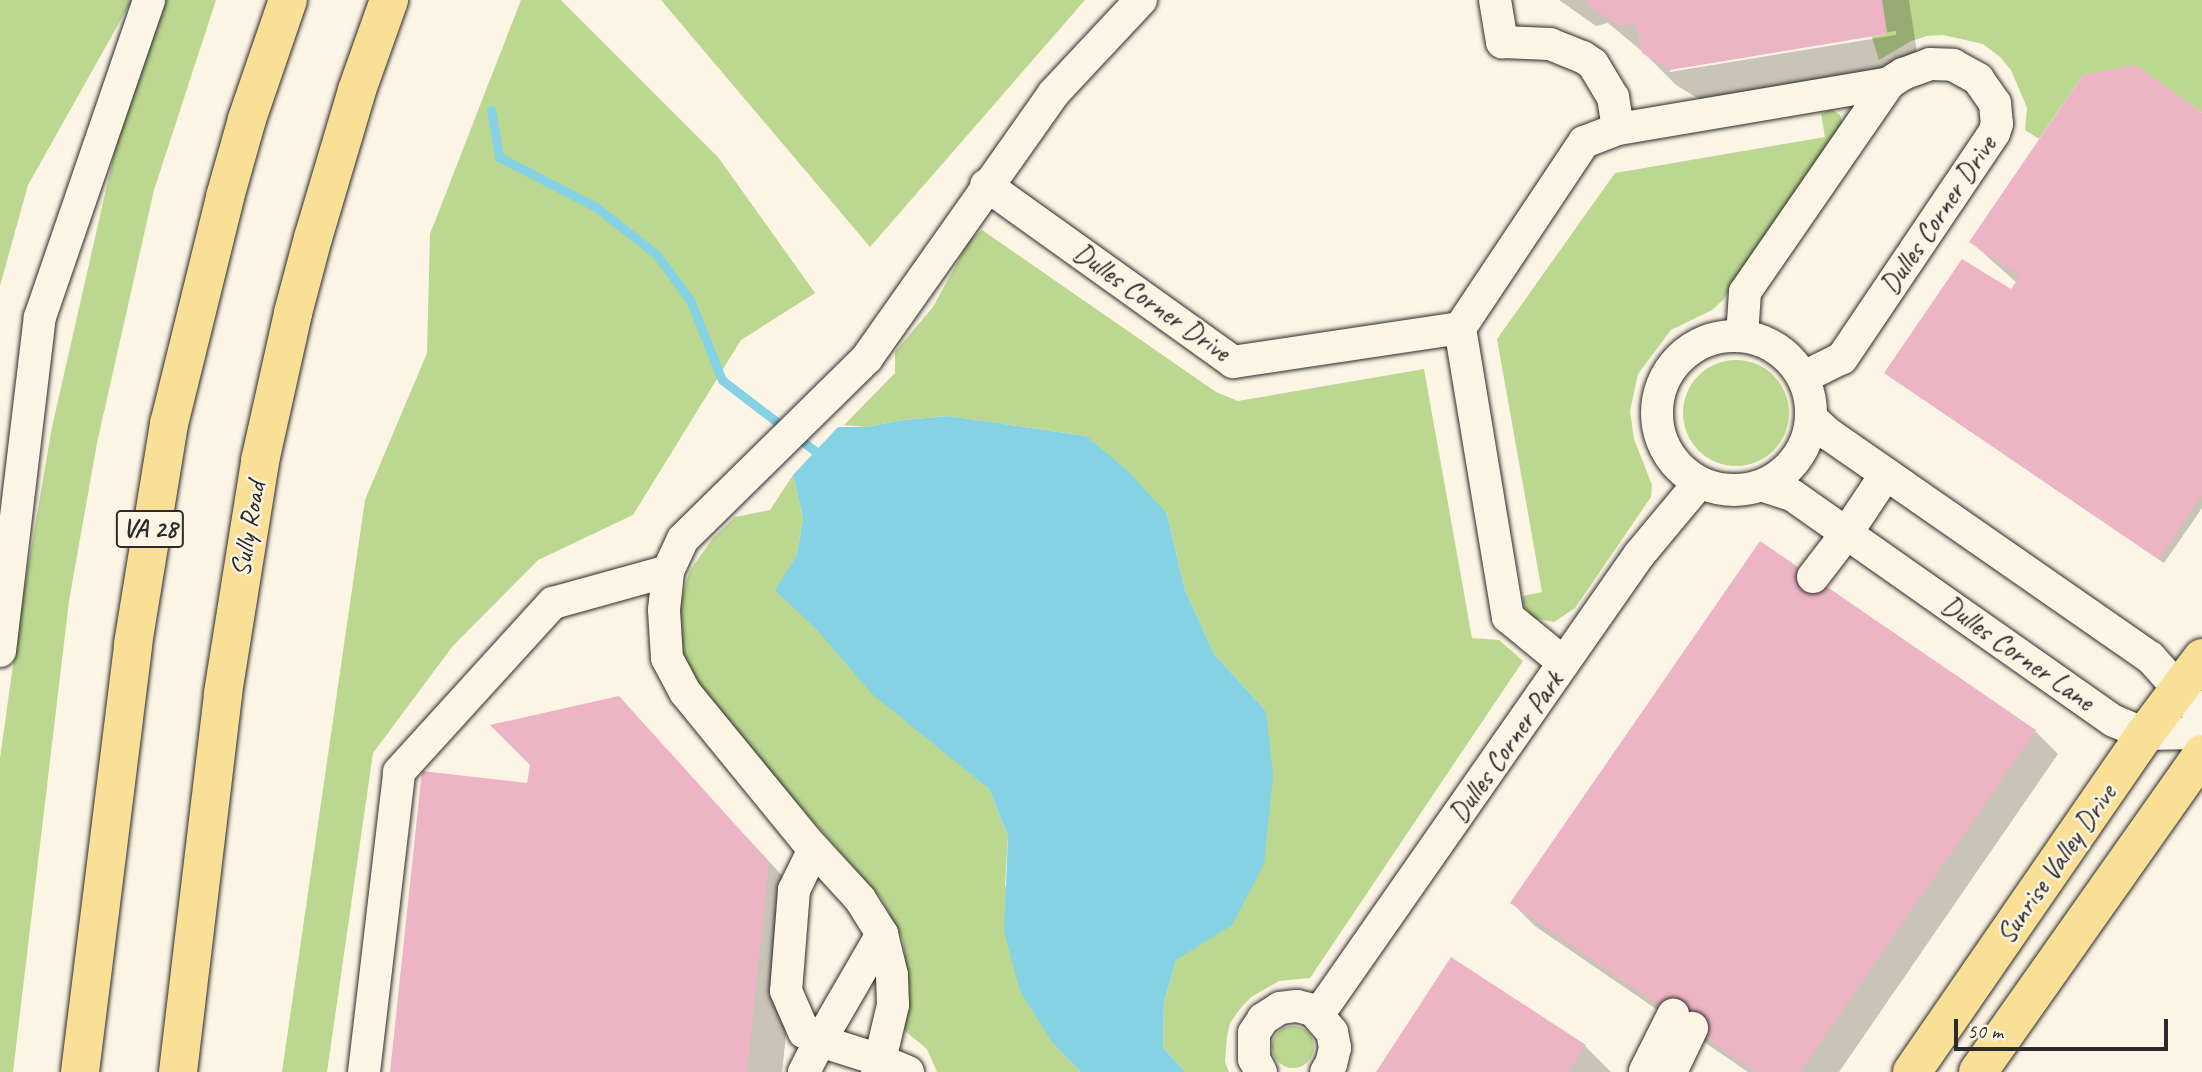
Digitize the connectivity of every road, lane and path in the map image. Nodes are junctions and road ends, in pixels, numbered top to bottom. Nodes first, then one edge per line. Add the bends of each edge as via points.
1 (149, 0) edge
2 (288, 0) edge
3 (389, 0) edge
4 (1140, 0) edge
5 (1494, 0) edge
6 (1889, 83) junction
7 (1618, 129) junction
8 (986, 185) junction
9 (1460, 328) junction
10 (1742, 336) junction
11 (1804, 377) junction
12 (1812, 419) junction
13 (1886, 474) junction
14 (1699, 483) junction
15 (1764, 486) junction
16 (1846, 534) junction
17 (668, 571) junction
18 (1813, 577) dead end
19 (0, 651) edge
20 (2202, 657) edge
21 (1564, 663) junction
22 (2191, 702) edge
23 (2202, 733) edge
24 (2145, 734) junction
25 (2202, 754) edge
26 (814, 849) junction
27 (882, 934) junction
28 (1318, 1015) junction
29 (1683, 1022) dead end
30 (820, 1041) junction
31 (888, 1068) edge
32 (80, 1072) edge
33 (178, 1072) edge
34 (364, 1072) edge
35 (804, 1072) edge
36 (1261, 1072) edge
37 (1325, 1072) edge
38 (1656, 1072) edge
39 (1912, 1072) edge
40 (1978, 1072) edge

1 - 19 lane via 40,317
2 - 32 main road, VA 28 via 225,197 169,424 132,644
3 - 33 main road, Sully Road via 313,238 260,461 214,757
4 - 8 lane via 1053,94
5 - 7 lane via 1502,42 1550,44 1593,64 1613,97
6 - 7 lane, Dulles Corner Drive
6 - 10 lane, Dulles Corner Drive via 1745,292
6 - 11 lane, Dulles Corner Drive via 1930,64 1953,65 1986,87 1995,103 1997,124 1842,358
7 - 9 lane, Dulles Corner Drive via 1584,142
8 - 9 lane, Dulles Corner Drive via 1233,362
8 - 17 lane via 867,358 683,539
9 - 21 lane via 1508,617
10 - 11 lane via 1767,343 1788,357
10 - 14 lane via 1715,338 1691,349 1671,368 1659,392 1657,419 1663,444 1678,467
11 - 12 lane
12 - 13 lane
12 - 15 lane via 1798,460
13 - 16 lane
13 - 22 lane via 2150,657
14 - 15 lane via 1720,490
14 - 21 lane, Dulles Corner Park via 1639,555
15 - 16 lane, Dulles Corner Lane via 1792,495
16 - 18 lane
16 - 24 lane, Dulles Corner Lane via 2114,721
17 - 26 lane via 664,610 667,658 685,692
17 - 34 lane via 553,603 399,772
20 - 22 main road, Sunrise Valley Drive
21 - 28 lane, Dulles Corner Park
22 - 24 main road, Sunrise Valley Drive
23 - 24 lane, Dulles Corner Lane
24 - 39 main road, Sunrise Valley Drive
25 - 40 main road, Sunrise Valley Drive
26 - 27 lane via 860,899
26 - 30 lane via 794,890 786,991 804,1032
27 - 30 lane
27 - 31 lane via 892,975
28 - 36 lane via 1297,1006 1280,1008 1263,1019 1252,1045
28 - 37 lane via 1332,1032 1335,1048
29 - 38 lane
30 - 31 lane
30 - 35 lane

